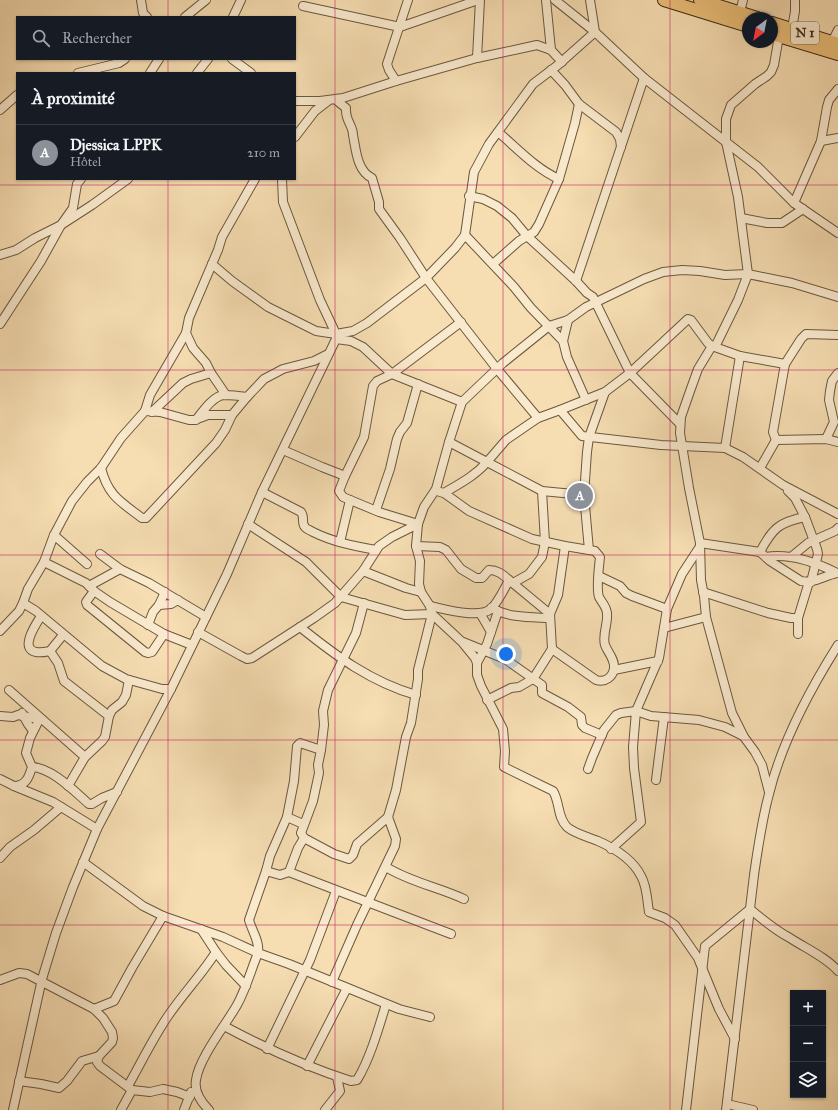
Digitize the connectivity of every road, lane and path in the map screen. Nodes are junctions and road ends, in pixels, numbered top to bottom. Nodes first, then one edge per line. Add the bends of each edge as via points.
1 (141, 0) edge
2 (206, 0) edge
3 (241, 0) edge
4 (408, 0) edge
5 (479, 0) edge
6 (546, 0) edge
7 (555, 0) edge
8 (590, 0) edge
9 (664, 0) edge
10 (700, 0) edge
11 (743, 0) edge
12 (796, 0) edge
13 (303, 6) dead end
14 (740, 12) joint
15 (146, 16) edge
16 (186, 16) edge
17 (233, 16) edge
18 (742, 24) edge
19 (778, 24) edge
20 (400, 27) junction
21 (792, 29) junction
22 (838, 30) edge
23 (595, 32) junction
24 (778, 36) edge
25 (835, 43) edge
26 (775, 48) edge
27 (551, 50) junction
28 (838, 54) edge
29 (477, 58) junction
30 (124, 60) edge
31 (158, 60) edge
32 (207, 60) edge
33 (233, 60) edge
34 (562, 62) junction
35 (551, 70) junction
36 (82, 72) edge
37 (151, 72) edge
38 (198, 72) edge
39 (251, 72) edge
40 (644, 78) junction
41 (396, 81) junction
42 (838, 89) edge
43 (16, 96) edge
44 (333, 100) junction
45 (296, 101) edge
46 (579, 104) junction
47 (0, 110) edge
48 (498, 132) junction
49 (296, 136) edge
50 (838, 138) edge
51 (821, 141) junction
52 (726, 142) junction
53 (621, 148) junction
54 (559, 179) junction
55 (80, 180) edge
56 (127, 180) edge
57 (254, 180) edge
58 (282, 180) edge
59 (470, 196) junction
60 (794, 203) junction
61 (803, 209) junction
62 (741, 218) junction
63 (61, 226) junction
64 (837, 231) edge
65 (464, 235) junction
66 (527, 236) junction
67 (0, 255) edge
68 (212, 264) junction
69 (493, 264) junction
70 (748, 274) junction
71 (426, 278) junction
72 (576, 281) junction
73 (838, 297) edge
74 (595, 303) junction
75 (568, 320) junction
76 (461, 322) junction
77 (0, 324) edge
78 (549, 326) junction
79 (186, 332) junction
80 (838, 335) edge
81 (336, 337) junction
82 (563, 341) junction
83 (713, 346) junction
84 (328, 354) junction
85 (740, 356) junction
86 (785, 364) junction
87 (497, 369) junction
88 (210, 373) junction
89 (630, 373) junction
90 (838, 373) edge
91 (392, 374) junction
92 (418, 384) junction
93 (605, 392) junction
94 (226, 395) junction
95 (247, 397) junction
96 (586, 400) junction
97 (462, 402) junction
98 (560, 410) junction
99 (149, 412) junction
100 (232, 415) junction
101 (538, 418) junction
102 (196, 420) junction
103 (680, 424) junction
104 (589, 437) junction
105 (826, 439) junction
106 (776, 440) junction
107 (449, 442) junction
108 (838, 442) edge
109 (682, 445) junction
110 (725, 448) junction
111 (283, 450) junction
112 (487, 462) junction
113 (101, 468) junction
114 (760, 468) junction
115 (345, 476) junction
116 (783, 485) junction
117 (436, 489) junction
118 (542, 491) junction
119 (262, 492) junction
120 (444, 493) junction
121 (584, 495) junction
122 (350, 500) junction
123 (376, 510) junction
124 (838, 514) edge
125 (805, 517) junction
126 (248, 524) junction
127 (418, 524) junction
128 (838, 528) edge
129 (54, 536) junction
130 (814, 540) junction
131 (340, 542) junction
132 (545, 542) junction
133 (700, 545) junction
134 (416, 546) junction
135 (565, 546) junction
136 (376, 550) junction
137 (589, 550) junction
138 (100, 554) dead end
139 (763, 555) junction
140 (790, 557) junction
141 (44, 562) junction
142 (816, 563) junction
143 (87, 564) dead end
144 (120, 569) junction
145 (363, 571) junction
146 (838, 571) edge
147 (599, 576) junction
148 (511, 582) junction
149 (810, 582) junction
150 (91, 589) junction
151 (165, 592) junction
152 (421, 592) junction
153 (703, 592) junction
154 (341, 597) junction
155 (178, 600) junction
156 (23, 603) junction
157 (364, 603) junction
158 (159, 605) junction
159 (495, 609) junction
160 (667, 609) junction
161 (431, 610) junction
162 (480, 614) junction
163 (41, 616) junction
164 (550, 616) junction
165 (206, 617) junction
166 (706, 617) junction
167 (798, 618) junction
168 (148, 625) junction
169 (300, 627) junction
170 (664, 628) junction
171 (0, 631) edge
172 (198, 632) junction
173 (491, 632) junction
174 (164, 634) junction
175 (798, 634) dead end
176 (63, 635) junction
177 (462, 642) junction
178 (192, 645) junction
179 (838, 647) edge
180 (552, 649) junction
181 (484, 650) junction
182 (50, 651) junction
183 (343, 660) junction
184 (658, 661) junction
185 (476, 663) junction
186 (614, 670) junction
187 (533, 679) junction
188 (128, 680) junction
189 (141, 683) junction
190 (171, 689) junction
191 (9, 690) dead end
192 (126, 691) junction
193 (416, 695) junction
194 (20, 700) junction
195 (487, 700) junction
196 (636, 711) junction
197 (23, 715) junction
198 (0, 716) edge
199 (108, 716) junction
200 (664, 717) junction
201 (40, 718) junction
202 (33, 731) junction
203 (602, 735) junction
204 (744, 737) junction
205 (321, 750) junction
206 (86, 757) junction
207 (32, 767) junction
208 (588, 769) dead end
209 (0, 779) edge
210 (656, 780) dead end
211 (14, 786) junction
212 (68, 786) junction
213 (117, 792) junction
214 (769, 793) junction
215 (61, 807) junction
216 (388, 816) junction
217 (287, 817) junction
218 (303, 824) junction
219 (97, 829) junction
220 (304, 838) junction
221 (611, 849) junction
222 (0, 858) edge
223 (83, 862) junction
224 (386, 867) junction
225 (266, 871) junction
226 (289, 872) junction
227 (336, 890) junction
228 (464, 899) dead end
229 (367, 903) junction
230 (750, 909) junction
231 (163, 916) junction
232 (202, 929) junction
233 (451, 934) dead end
234 (216, 952) junction
235 (258, 954) junction
236 (703, 969) junction
237 (305, 971) junction
238 (838, 971) edge
239 (0, 980) edge
240 (42, 981) junction
241 (332, 982) junction
242 (246, 986) junction
243 (347, 988) junction
244 (386, 1004) junction
245 (94, 1009) junction
246 (430, 1017) dead end
247 (224, 1026) junction
248 (735, 1039) junction
249 (268, 1048) junction
250 (99, 1056) junction
251 (308, 1066) junction
252 (337, 1077) junction
253 (196, 1080) junction
254 (20, 1081) junction
255 (130, 1088) junction
256 (190, 1097) junction
257 (727, 1107) edge
258 (13, 1110) edge
259 (121, 1110) edge
260 (184, 1110) edge
261 (209, 1110) edge
262 (325, 1110) edge
263 (686, 1110) edge
264 (753, 1110) edge

1 - 15 street
2 - 16 street
3 - 17 street
4 - 20 street
5 - 20 street
5 - 29 street
6 - 27 street
7 - 23 street
8 - 23 street
9 - 18 highway
10 - 14 highway
11 - 14 street
12 - 21 street
13 - 20 street
19 - 21 highway, N 1
20 - 41 street via 388,64
21 - 25 highway, N 1
22 - 25 street
23 - 34 street
23 - 40 street
24 - 28 highway, N 1
26 - 52 street via 774,65 768,76 731,105 726,119
27 - 29 street via 537,45
27 - 34 street
29 - 41 street
30 - 36 street
31 - 37 street
32 - 38 street
33 - 39 street
34 - 35 street
35 - 46 street
35 - 48 street via 533,84
40 - 52 street
40 - 53 street
41 - 44 street
42 - 51 street via 829,100
43 - 47 street
44 - 45 street
44 - 49 street via 315,111
44 - 71 street via 346,108 345,116 353,130 360,166 366,176 372,178 379,209
46 - 53 street via 616,132
46 - 54 street
48 - 54 street via 546,173
48 - 59 street via 480,158 474,172
50 - 51 street
51 - 60 street
52 - 60 street via 758,167
52 - 62 street
53 - 72 street
54 - 66 street via 540,224
55 - 63 street via 72,208
56 - 63 street
57 - 68 street via 222,237
58 - 81 street via 283,202
59 - 65 street
59 - 66 street via 497,206 512,218
60 - 61 street
61 - 62 street via 782,223
61 - 64 street
62 - 70 street
63 - 67 street via 16,250
63 - 77 street
65 - 69 street
65 - 71 street
66 - 69 street
66 - 72 street
68 - 79 street via 189,318
68 - 81 street via 268,307 316,331
69 - 78 street
70 - 73 street via 792,283
70 - 74 street via 725,275 682,270 664,272
70 - 83 street via 738,300
71 - 76 street
71 - 81 street via 367,323
72 - 74 street via 593,297
74 - 75 street
74 - 89 street
75 - 78 street
75 - 82 street
76 - 87 street
76 - 91 street
78 - 82 street
78 - 87 street
79 - 88 street via 193,348 206,363
79 - 99 street via 150,395
80 - 86 street via 806,334
81 - 84 street
81 - 91 street via 363,347
82 - 96 street via 567,357
83 - 85 street
83 - 89 street via 688,319
83 - 103 street via 698,369
84 - 95 street via 314,361 283,369 264,379
84 - 111 street
85 - 86 street
85 - 110 street
86 - 106 street via 773,427
87 - 97 street
87 - 101 street
88 - 94 street
88 - 99 street via 186,381
89 - 93 street
89 - 103 street
90 - 105 street via 832,381 829,396 834,422
91 - 92 street
91 - 115 street via 377,381 373,386 364,437
92 - 97 street
92 - 123 street via 407,423 397,440
93 - 96 street
93 - 104 street
94 - 95 street
94 - 102 street via 215,399
95 - 100 street
96 - 98 street
97 - 107 street
98 - 101 street
98 - 104 street via 582,436
99 - 102 street
99 - 113 street via 121,438
100 - 102 street via 208,415
100 - 113 street via 216,443 146,518 142,518 112,495 104,481
101 - 112 street via 506,440
103 - 109 street
104 - 109 street
104 - 121 street
105 - 106 street
105 - 108 street
106 - 114 street
107 - 112 street
107 - 117 street
109 - 110 street
109 - 133 street
110 - 114 street
111 - 115 street
111 - 119 street
112 - 118 street
112 - 120 street via 479,471
113 - 129 street via 77,494
114 - 116 street
115 - 122 street via 339,491 343,497
116 - 124 street
116 - 125 street via 795,498
117 - 120 street
117 - 127 street via 424,507
118 - 121 street
118 - 132 street
119 - 126 street
119 - 131 street via 301,512 306,528
120 - 132 street via 469,511
121 - 137 street
122 - 123 street
122 - 131 street
123 - 127 street
125 - 130 street
125 - 139 street via 791,520 776,528 767,538
126 - 154 street via 306,562
126 - 165 street
127 - 134 street
127 - 136 street via 383,543
128 - 130 street
129 - 141 street
129 - 143 street
130 - 140 street
130 - 142 street via 817,549
131 - 136 street
132 - 135 street
132 - 148 street via 538,563 529,574
133 - 139 street
133 - 153 street
133 - 160 street via 682,574
134 - 148 street via 443,548 459,568 476,578 482,578 491,570 499,572
134 - 152 street via 420,561
135 - 137 street
135 - 164 street via 558,595
136 - 145 street
137 - 147 street via 595,551 600,557
138 - 144 street
139 - 140 street
139 - 149 street via 801,581
140 - 142 street
141 - 150 street via 86,583
141 - 156 street
142 - 146 street
142 - 149 street
144 - 150 street
144 - 151 street
145 - 152 street
145 - 154 street
146 - 149 street
147 - 160 street via 620,586 632,596
147 - 186 street via 597,590 607,613 605,644 612,657
148 - 159 street
148 - 164 street
149 - 167 street
150 - 168 street
150 - 174 street via 87,605 144,652 152,652
151 - 155 street
151 - 158 street
152 - 161 street
153 - 166 street
153 - 167 street via 768,613
154 - 157 street
154 - 169 street
155 - 158 street via 171,604
155 - 165 street
156 - 163 street
156 - 171 street
157 - 161 street via 405,615
157 - 183 street via 356,633
158 - 168 street
159 - 162 street
159 - 164 street via 516,617
159 - 173 street
160 - 170 street
161 - 162 street
161 - 177 street
161 - 193 street via 418,670
162 - 173 street
163 - 176 street
163 - 182 street via 28,643 36,652
164 - 180 street
165 - 172 street
166 - 170 street
166 - 204 street via 732,713
167 - 175 street
168 - 174 street
169 - 172 street via 260,654 247,659
169 - 183 street
170 - 184 street
172 - 178 street
173 - 181 street
174 - 178 street
176 - 182 street
176 - 188 street via 102,666
177 - 181 street
177 - 185 street
178 - 190 street
179 - 214 street via 810,692 796,721
180 - 186 street via 596,680 605,681
180 - 187 street
181 - 185 street
181 - 187 street via 505,659
182 - 199 street via 58,663 64,681
183 - 193 street via 374,679
183 - 205 street via 328,690 323,711
184 - 186 street
184 - 196 street
185 - 195 street via 477,674
187 - 195 street
187 - 203 street via 542,685 542,693 581,717 585,728
188 - 189 street
188 - 192 street
189 - 190 street
189 - 192 street
190 - 213 street
191 - 194 street
192 - 199 street via 122,702
193 - 216 street
194 - 197 street
194 - 201 street
195 - 221 street via 503,729 504,767 553,790 560,817 567,826 572,831
196 - 200 street
196 - 203 street via 616,715
196 - 221 street via 633,747 641,822
197 - 198 street
197 - 201 street
197 - 202 street
199 - 206 street via 105,737
200 - 204 street via 709,722
200 - 210 street
201 - 202 street
201 - 206 street
202 - 207 street via 26,753
203 - 208 street
204 - 214 street via 762,765
205 - 217 street via 300,743 297,746
205 - 218 street via 318,764 320,774 313,801
206 - 212 street
207 - 211 street via 27,780 19,786
207 - 212 street via 48,772
209 - 211 street
211 - 215 street
212 - 213 street via 88,804
213 - 219 street
214 - 230 street
215 - 219 street
215 - 222 street via 10,847
216 - 220 street via 357,844 354,855 349,859
216 - 224 street via 396,839
217 - 218 street
217 - 225 street
218 - 220 street via 301,833
219 - 223 street
220 - 226 street
221 - 236 street via 634,865 645,887 649,912 675,925
223 - 231 street via 143,906
223 - 240 street via 56,933
224 - 228 street via 406,878
224 - 229 street
225 - 226 street via 280,874
225 - 235 street via 249,920 258,943
226 - 227 street
227 - 229 street
227 - 237 street
229 - 233 street
229 - 241 street
230 - 236 street via 705,946
230 - 238 street via 771,927 821,957
230 - 248 street
231 - 232 street
231 - 245 street via 117,997 109,1004
232 - 234 street
232 - 235 street via 223,936
234 - 242 street
234 - 255 street via 167,1018
235 - 237 street
235 - 242 street
236 - 248 street via 719,1009
236 - 263 street
237 - 241 street
237 - 249 street
239 - 240 street via 19,973
240 - 245 street
240 - 254 street
241 - 243 street
242 - 247 street
243 - 244 street
243 - 251 street
244 - 246 street
244 - 252 street via 357,1080
245 - 250 street via 103,1018 113,1038
247 - 249 street
247 - 253 street via 201,1063
248 - 257 street
249 - 251 street
250 - 254 street via 82,1061 59,1088
250 - 255 street via 97,1062 100,1066
251 - 252 street
252 - 262 street via 340,1091
253 - 256 street
253 - 261 street via 200,1099
254 - 258 street
255 - 256 street via 150,1092 163,1089
255 - 259 street
256 - 260 street
257 - 264 street

